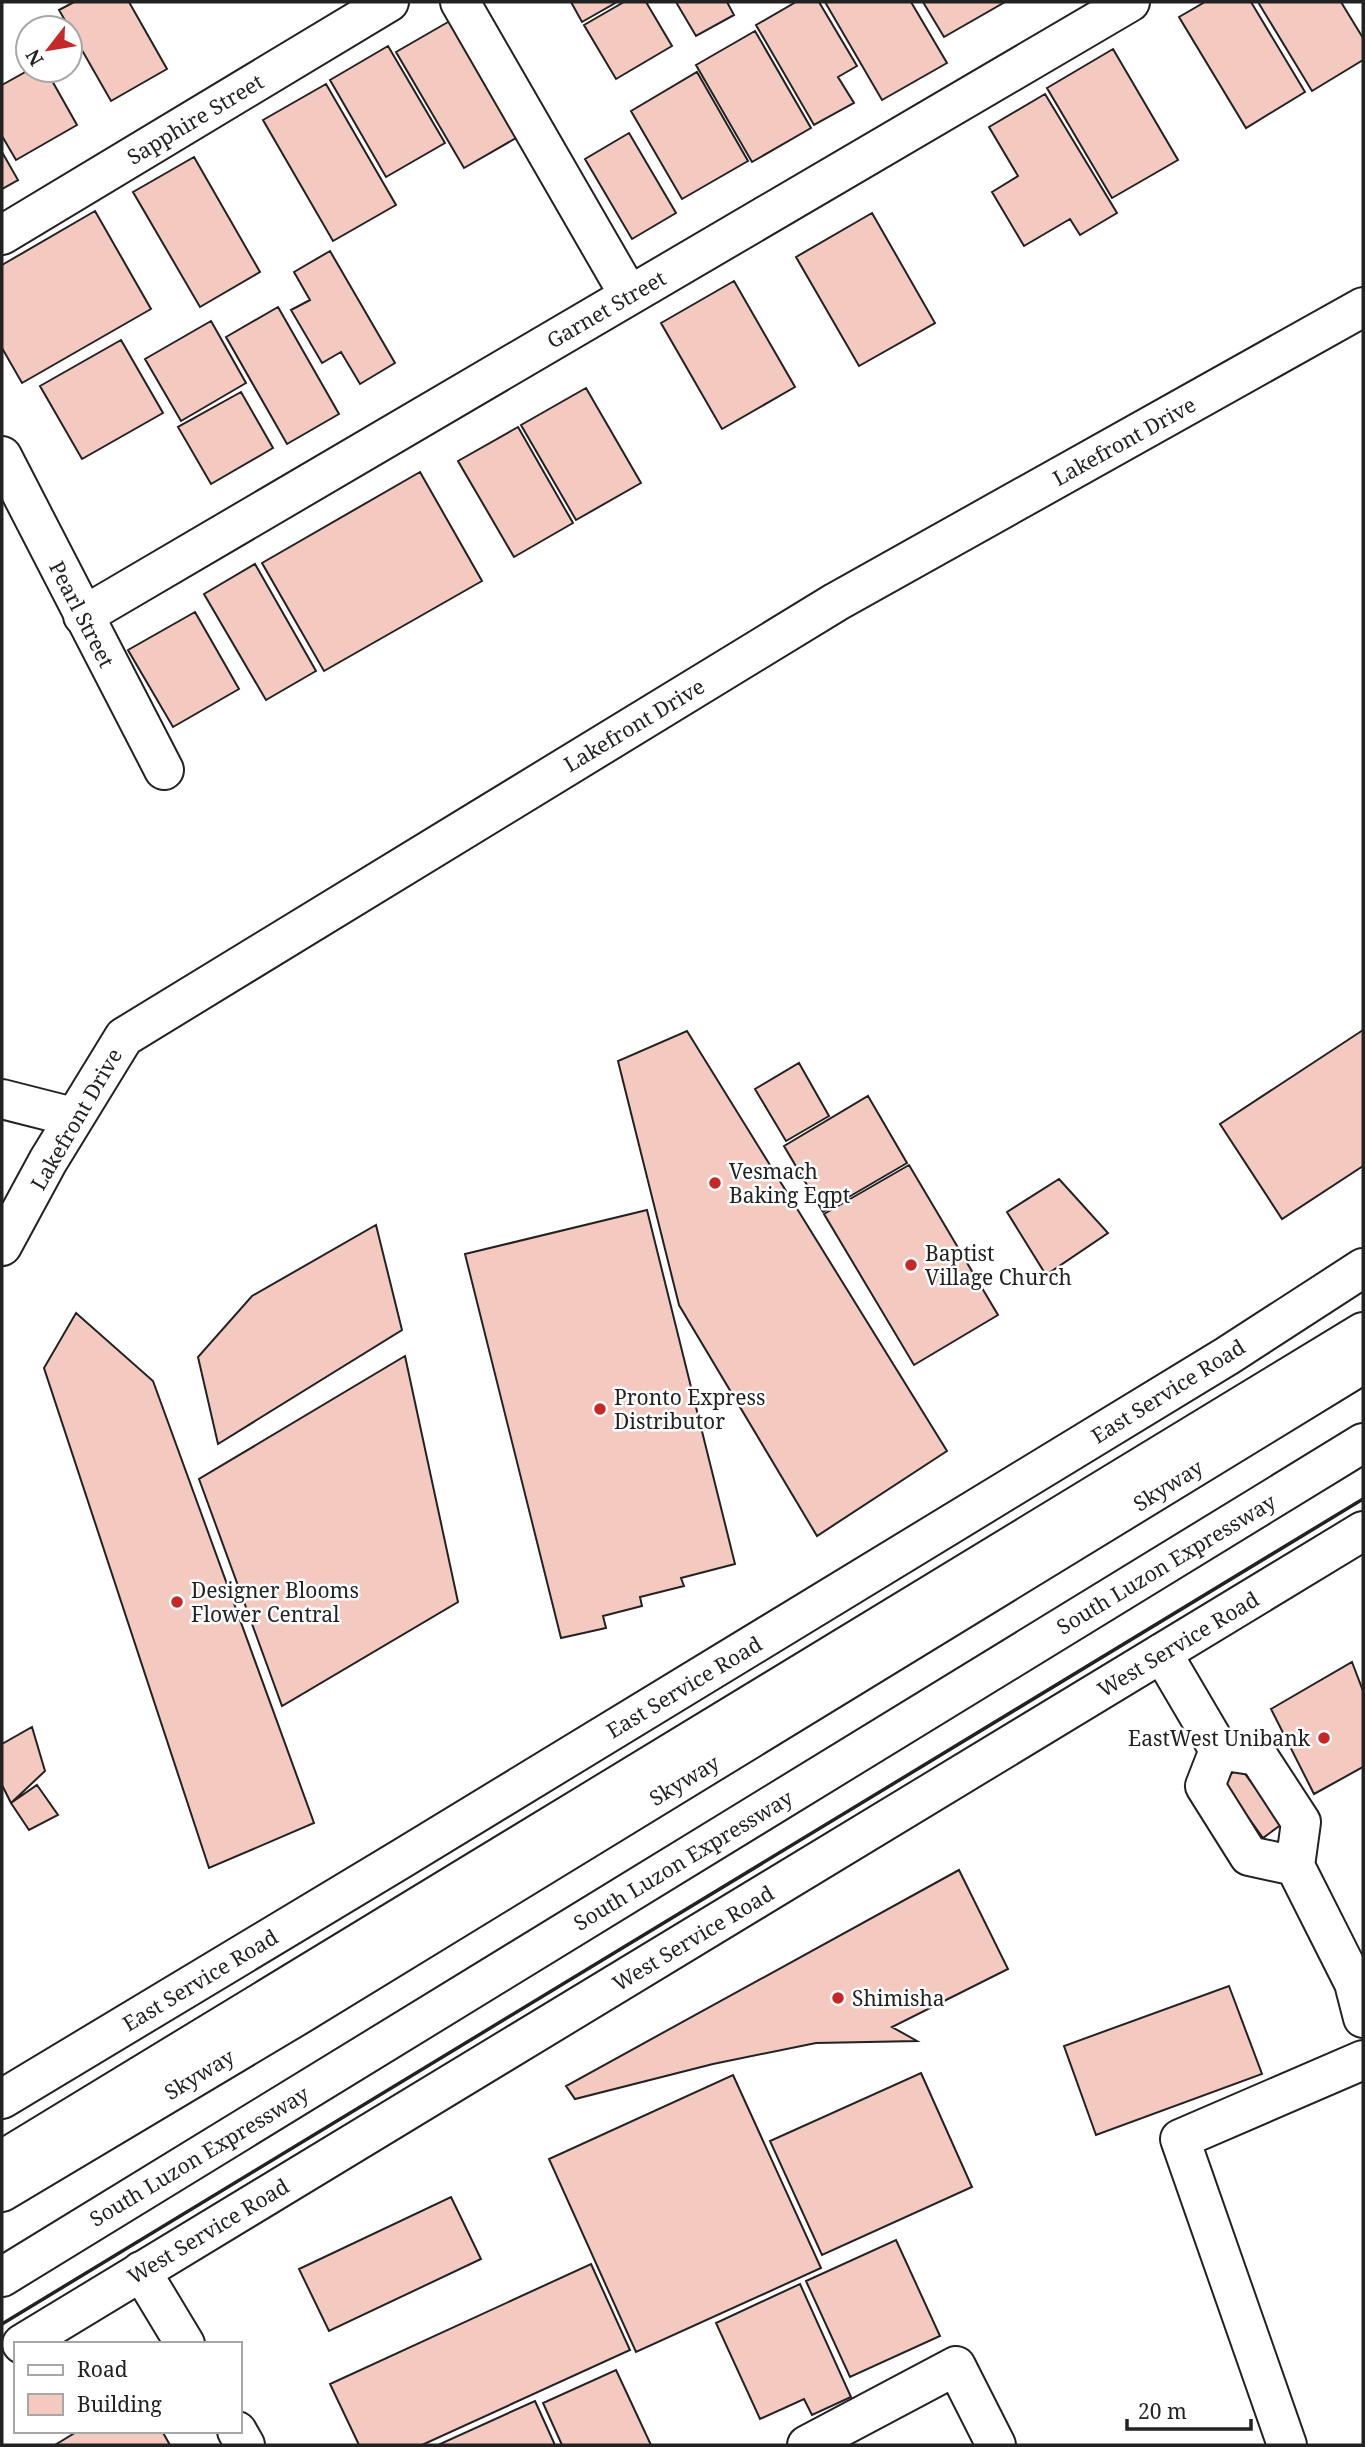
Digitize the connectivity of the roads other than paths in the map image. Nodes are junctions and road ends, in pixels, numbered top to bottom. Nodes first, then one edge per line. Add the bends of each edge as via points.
1 (389, 2) edge
2 (460, 2) edge
3 (1130, 2) edge
4 (2, 235) edge
5 (629, 295) junction
6 (1363, 307) edge
7 (2, 456) edge
8 (83, 616) junction
9 (164, 770) dead end
10 (2, 1099) edge
11 (73, 1118) junction
12 (2, 1246) edge
13 (1363, 1268) edge
14 (1363, 1332) edge
15 (1363, 1364) edge
16 (1363, 1419) edge
17 (1363, 1443) edge
18 (1363, 1531) edge
19 (1162, 1653) junction
20 (1219, 1749) junction
21 (1295, 1866) junction
22 (1360, 1995) edge
23 (1363, 2060) edge
24 (2, 2099) edge
25 (2, 2160) edge
26 (2, 2192) edge
27 (2, 2246) edge
28 (141, 2271) junction
29 (2, 2277) edge
30 (25, 2342) edge
31 (184, 2342) edge
32 (807, 2445) edge
33 (996, 2445) edge
34 (1287, 2445) edge

1 - 4 main road, Sapphire Street
2 - 5 main road
3 - 5 main road, Garnet Street
5 - 8 main road, Garnet Street
6 - 11 main road, Lakefront Drive via 836,602 124,1037
7 - 8 main road, Pearl Street
8 - 9 main road, Pearl Street
10 - 11 main road
11 - 12 main road, Lakefront Drive
13 - 24 main road, East Service Road via 1227,1356
14 - 25 main road
15 - 26 main road, Skyway
16 - 27 main road
17 - 29 main road, South Luzon Expressway
18 - 19 main road, West Service Road
19 - 20 main road
19 - 28 main road, West Service Road
20 - 21 main road via 1258,1756 1301,1822
20 - 21 main road via 1205,1786 1249,1856
21 - 22 main road
23 - 34 main road via 1180,2139
28 - 30 main road, West Service Road
28 - 31 main road
32 - 33 main road via 956,2366

